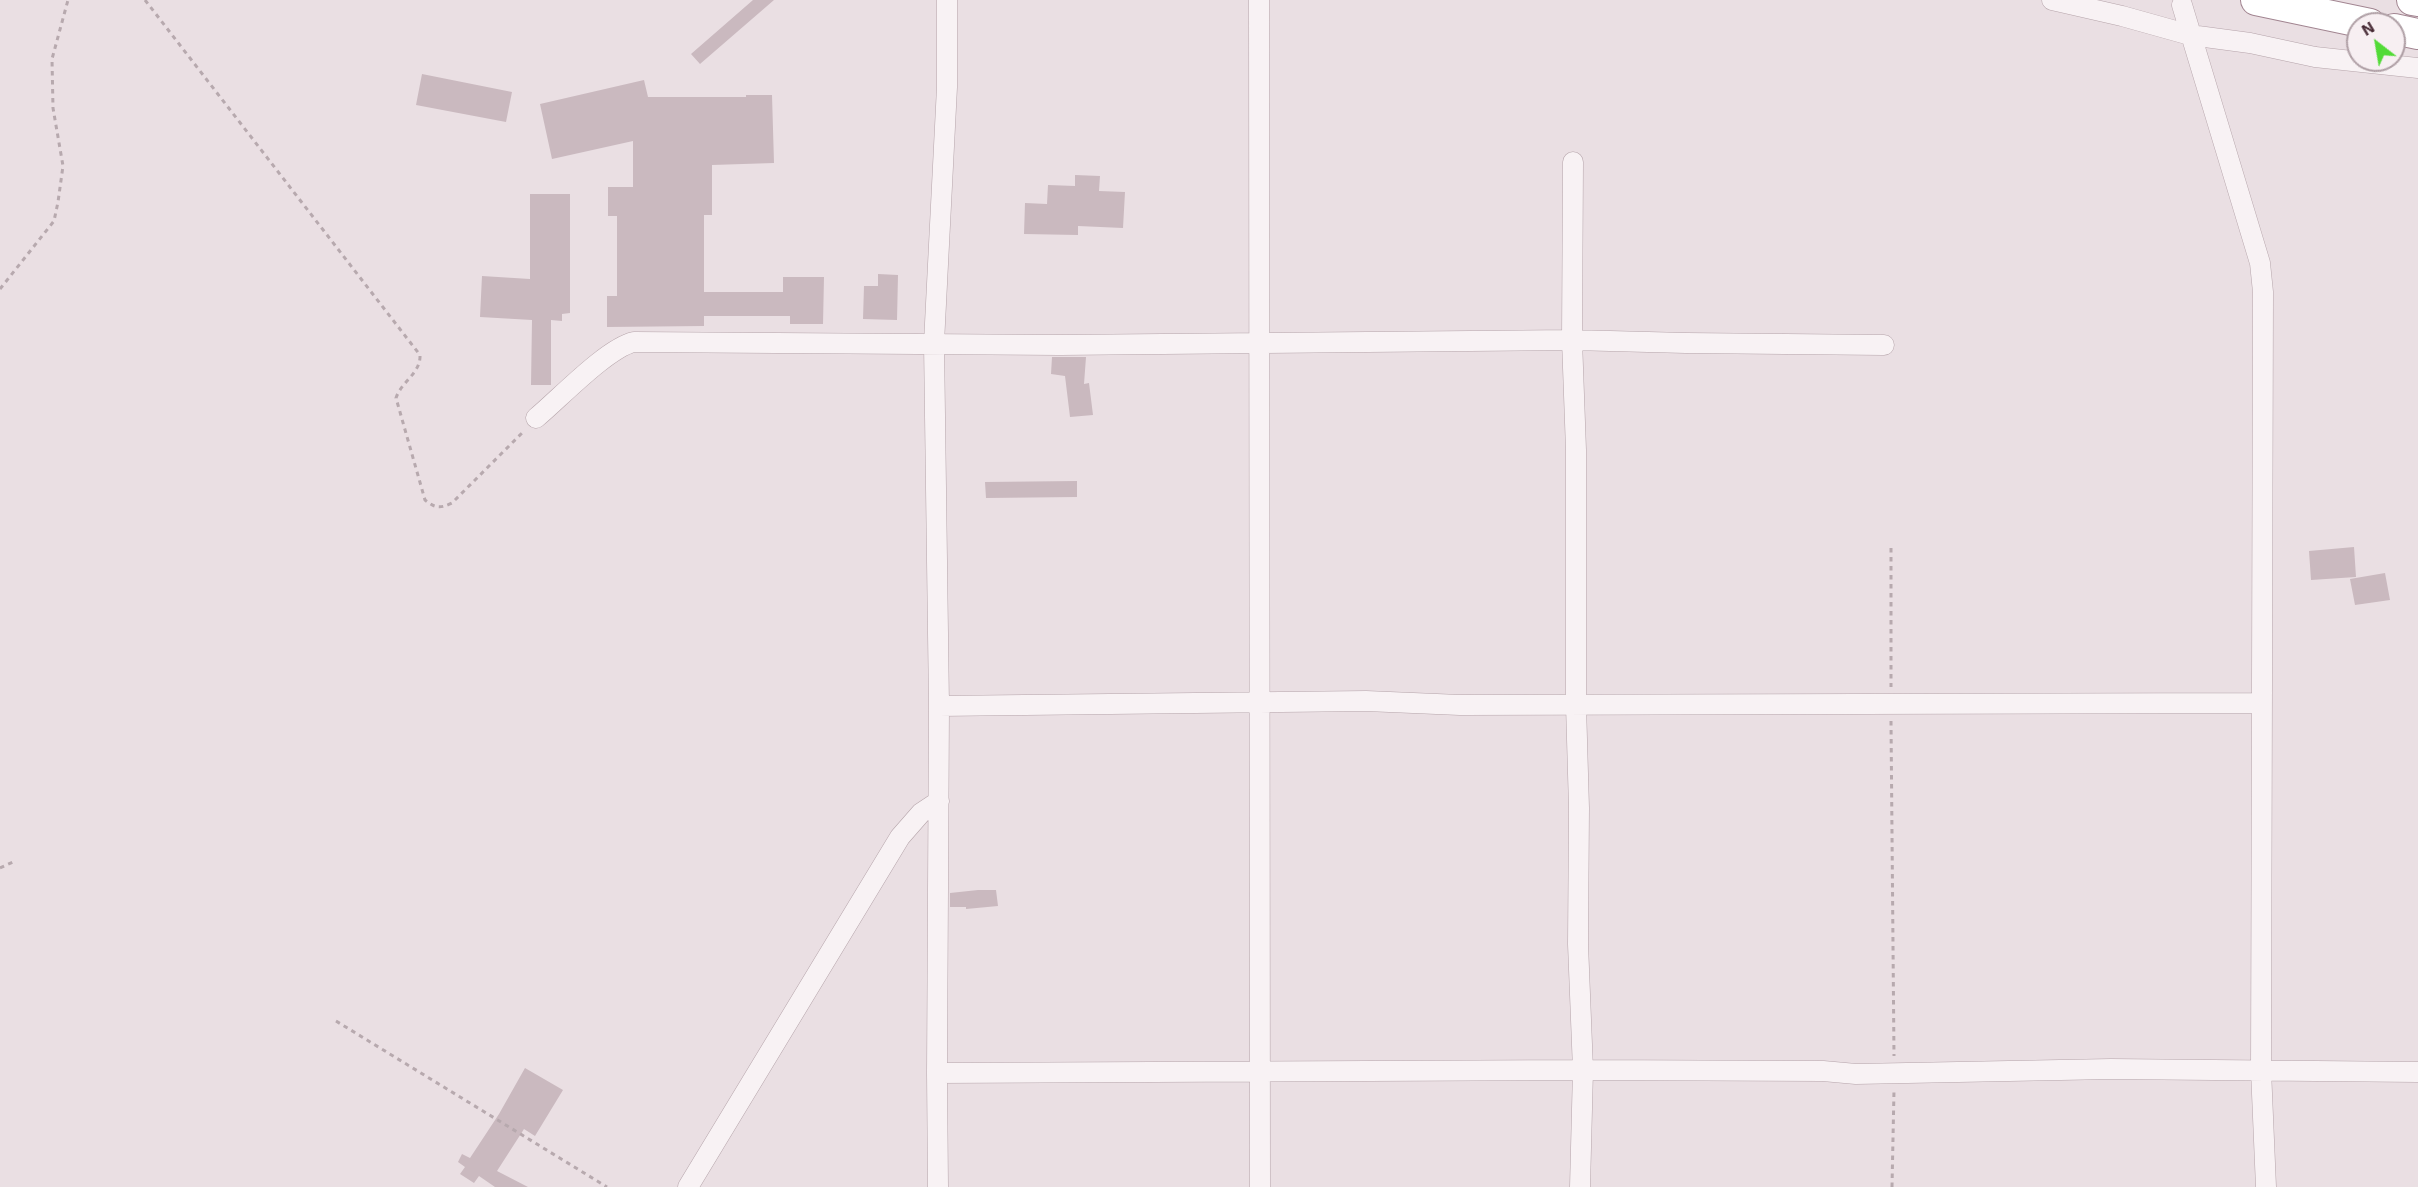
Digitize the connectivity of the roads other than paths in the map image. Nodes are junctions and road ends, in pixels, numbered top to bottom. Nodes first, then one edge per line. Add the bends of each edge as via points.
1 (947, 0) edge
2 (1258, 0) edge
3 (2052, 0) edge
4 (2256, 0) edge
5 (2412, 0) edge
6 (2418, 1) edge
7 (2182, 5) dead end
8 (2346, 19) edge
9 (2190, 35) junction
10 (2418, 68) edge
11 (1573, 162) dead end
12 (1572, 340) junction
13 (1260, 342) junction
14 (934, 343) junction
15 (1884, 345) dead end
16 (536, 418) road end
17 (1260, 702) junction
18 (2261, 703) junction
19 (1576, 705) junction
20 (939, 706) junction
21 (939, 801) junction
22 (1583, 1070) junction
23 (2261, 1070) junction
24 (1260, 1072) junction
25 (2418, 1072) edge
26 (937, 1073) junction
27 (688, 1187) edge
28 (938, 1187) edge
29 (1260, 1187) edge
30 (1580, 1187) edge
31 (2266, 1187) edge

1 - 14 street via 947,87
2 - 13 street
3 - 9 street
4 - 8 highway
5 - 6 highway
7 - 9 street
9 - 10 street via 2315,57
9 - 18 street via 2262,278
11 - 12 street
12 - 13 street
12 - 15 street
12 - 19 street
13 - 14 street
13 - 17 street
14 - 16 street via 634,342 610,353
14 - 20 street
17 - 19 street
17 - 20 street
17 - 24 street
18 - 19 street
18 - 23 street
19 - 22 street
20 - 21 street
21 - 26 street
21 - 27 street via 921,813 900,837
22 - 23 street
22 - 24 street
22 - 30 street
23 - 25 street
23 - 31 street
24 - 26 street
24 - 29 street
26 - 28 street

